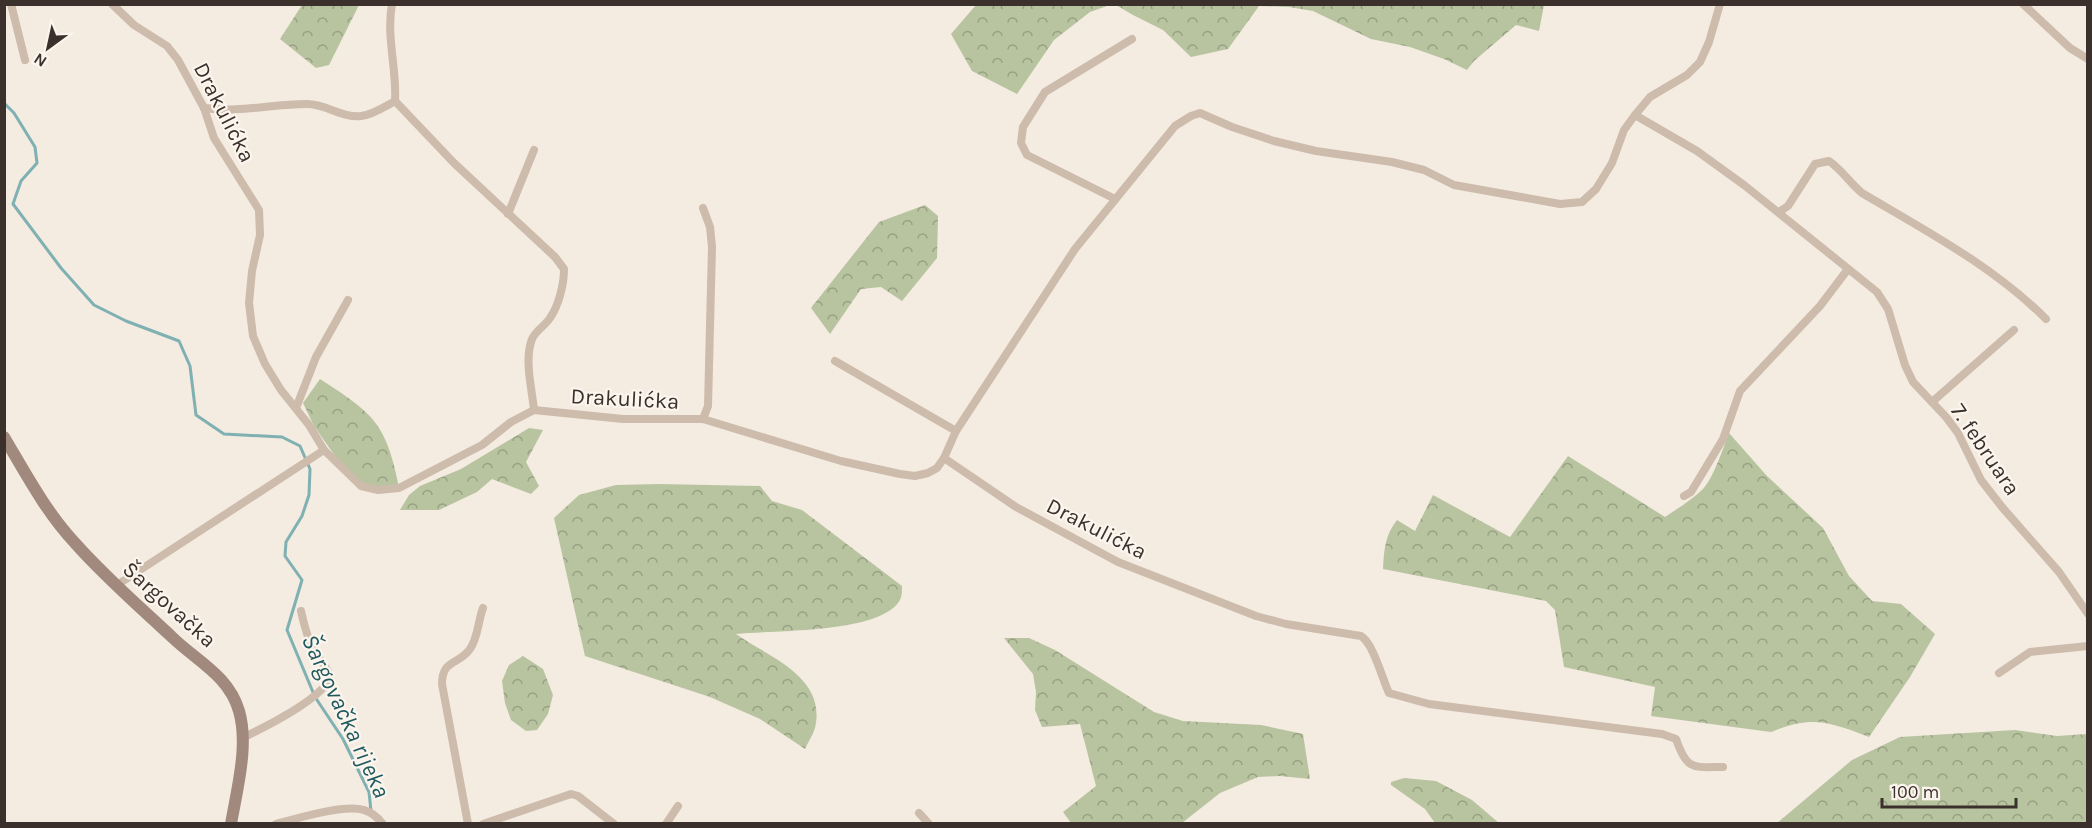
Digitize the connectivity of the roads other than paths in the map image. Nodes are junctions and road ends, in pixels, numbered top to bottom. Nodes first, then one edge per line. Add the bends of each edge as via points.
1 (11, 4) edge
2 (112, 4) edge
3 (392, 4) edge
4 (1720, 4) edge
5 (2023, 4) edge
6 (1132, 39) dead end
7 (2088, 59) edge
8 (26, 60) dead end
9 (395, 101) junction
10 (204, 108) junction
11 (1635, 115) junction
12 (534, 150) dead end
13 (1115, 199) junction
14 (703, 208) dead end
15 (1779, 212) junction
16 (508, 214) junction
17 (1848, 269) junction
18 (348, 300) dead end
19 (2046, 319) dead end
20 (2014, 330) dead end
21 (835, 361) dead end
22 (1932, 402) junction
23 (296, 408) junction
24 (534, 410) junction
25 (703, 419) junction
26 (956, 431) junction
27 (4, 437) edge
28 (324, 450) junction
29 (944, 458) junction
30 (1684, 496) dead end
31 (117, 585) junction
32 (483, 608) dead end
33 (302, 610) dead end
34 (2088, 614) edge
35 (2088, 646) edge
36 (1999, 673) dead end
37 (242, 738) junction
38 (1723, 767) dead end
39 (678, 806) dead end
40 (919, 813) dead end
41 (309, 820) edge
42 (380, 820) edge
43 (231, 824) edge
44 (276, 824) edge
45 (468, 824) edge
46 (483, 824) edge
47 (614, 824) edge
48 (666, 824) edge
49 (929, 824) edge

1 - 8 street
2 - 10 street, Drakulićka via 134,26 167,46
3 - 9 street via 389,19
4 - 11 street via 1700,62 1687,75 1650,97
5 - 7 street via 2070,48
6 - 13 street via 1045,92 1023,127 1021,143 1027,155
9 - 10 street via 363,116 307,104 241,111
9 - 16 street
10 - 23 street, Drakulićka via 214,138 259,210 260,235 249,303 253,336 265,364
11 - 13 street via 1624,130 1612,163 1596,189 1582,202 1560,204 1454,185 1424,170 1274,141 1200,113 1175,126
11 - 15 street, 7. februara via 1697,152
12 - 16 street
13 - 26 street via 1075,249
14 - 25 street via 712,247 708,406
15 - 17 street, 7. februara
15 - 19 street via 1788,206 1815,164 1829,161 1862,193 1970,258 2018,292
16 - 24 street via 564,268 560,297 552,316 536,332 531,344
17 - 22 street, 7. februara via 1883,301 1908,373
17 - 30 street via 1820,306 1740,391 1723,439 1691,492
18 - 23 street via 316,357
20 - 22 street
21 - 26 street
22 - 34 street, 7. februara via 1958,434 1981,480 2059,572
23 - 28 street, Drakulićka
24 - 25 street, Drakulićka via 623,419
24 - 28 street, Drakulićka via 482,445 399,488 378,490 361,486
25 - 29 street, Drakulićka via 900,474 928,473
26 - 29 street
27 - 31 street, Šargovačka via 56,521
28 - 31 street
29 - 38 street, Drakulićka via 1016,507 1118,562 1256,616 1360,636 1372,648 1389,693 1429,704 1662,734 1676,740 1684,761 1695,767
31 - 37 street, Šargovačka via 218,675 231,691 239,711
32 - 45 street via 473,645 442,674
33 - 37 street via 305,632 329,680 311,698
35 - 36 street via 2030,652
37 - 43 street, Šargovačka
39 - 48 street
40 - 49 street
41 - 42 street via 347,809 364,810
41 - 44 street
46 - 47 street via 571,794

